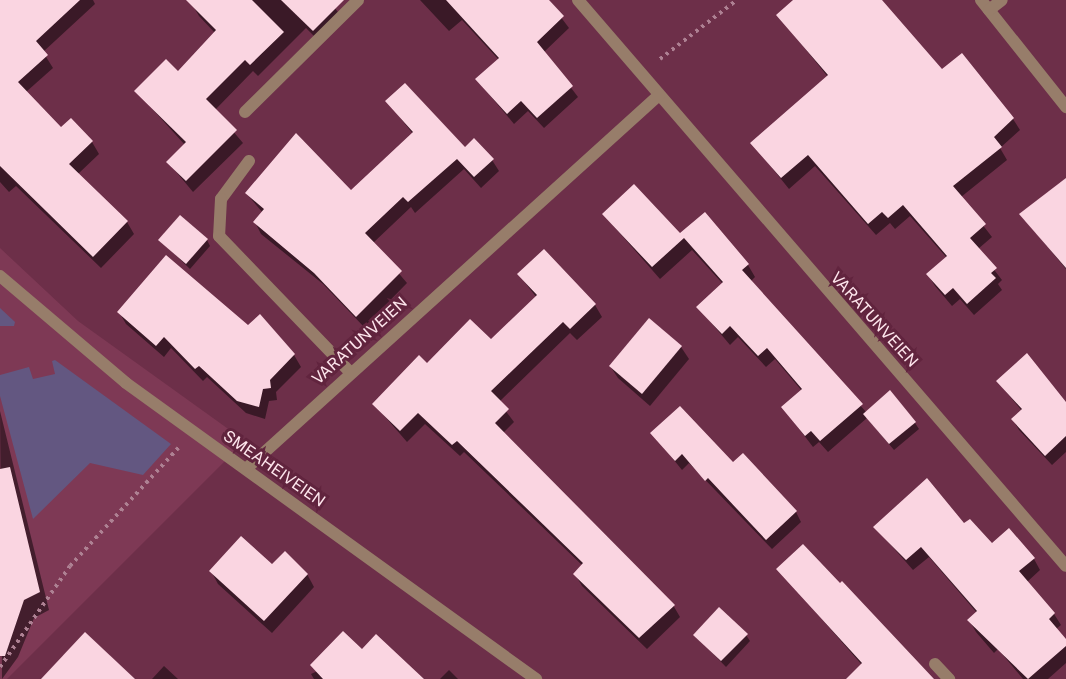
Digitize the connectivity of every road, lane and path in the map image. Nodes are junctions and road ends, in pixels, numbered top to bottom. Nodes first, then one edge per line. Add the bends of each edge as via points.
1 (358, 0) edge
2 (578, 0) edge
3 (737, 0) edge
4 (981, 0) edge
5 (1002, 0) edge
6 (989, 10) junction
7 (640, 74) junction
8 (658, 95) junction
9 (1066, 107) edge
10 (245, 112) dead end
11 (249, 161) dead end
12 (0, 276) edge
13 (350, 372) junction
14 (179, 447) dead end
15 (246, 469) junction
16 (1066, 566) edge
17 (935, 664) dead end
18 (0, 667) edge
19 (536, 679) edge
20 (949, 679) edge

1 - 10 street
2 - 7 street, VARATUNVEIEN
3 - 7 path
4 - 6 street
5 - 6 street
6 - 9 street
7 - 8 street, VARATUNVEIEN
8 - 13 street, VARATUNVEIEN
8 - 16 street, VARATUNVEIEN
11 - 13 street via 221,199 219,236
12 - 15 street, SMEAHEIVEIEN via 126,383
13 - 15 street, VARATUNVEIEN
14 - 18 path via 70,566
15 - 19 street, SMEAHEIVEIEN
17 - 20 street

